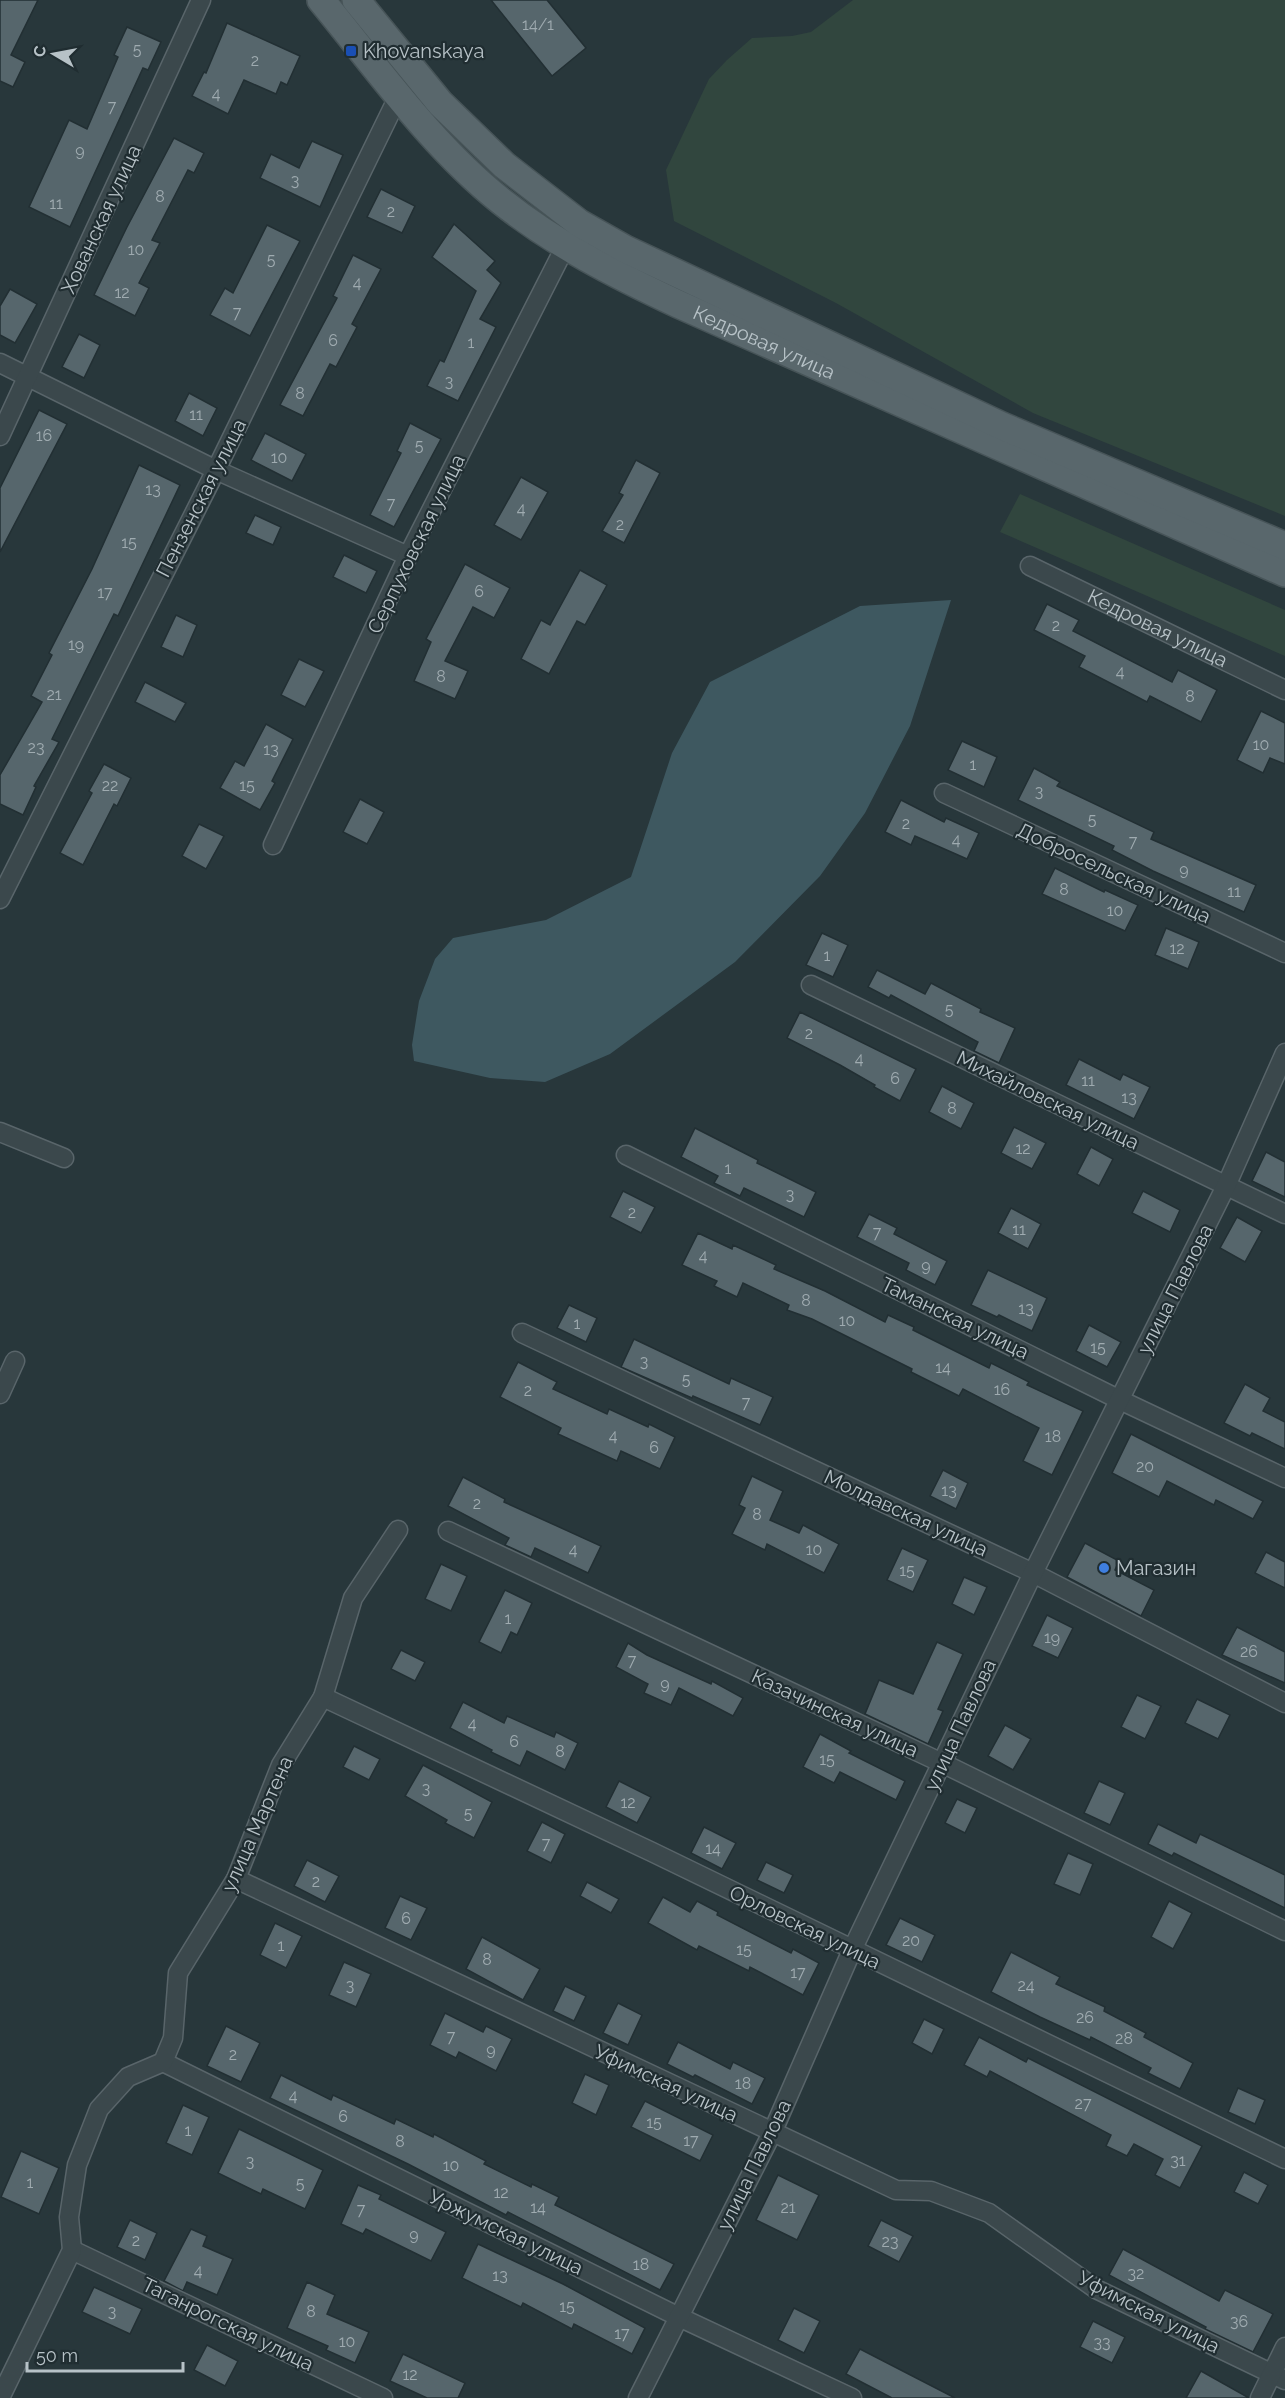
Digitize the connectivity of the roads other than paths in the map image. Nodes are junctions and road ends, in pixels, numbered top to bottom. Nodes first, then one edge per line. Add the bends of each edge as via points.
1 (201, 0) edge
2 (321, 0) edge
3 (356, 0) edge
4 (399, 94) junction
5 (565, 247) junction
6 (0, 363) edge
7 (28, 378) junction
8 (0, 436) edge
9 (216, 470) junction
10 (1285, 546) edge
11 (408, 556) junction
12 (1030, 567) dead end
13 (1285, 573) edge
14 (1285, 690) edge
15 (944, 793) dead end
16 (273, 845) dead end
17 (0, 899) edge
18 (1285, 953) edge
19 (811, 985) dead end
20 (1285, 1053) edge
21 (0, 1132) edge
22 (627, 1155) dead end
23 (64, 1158) dead end
24 (1226, 1186) junction
25 (1285, 1214) edge
26 (522, 1333) dead end
27 (15, 1361) dead end
28 (0, 1394) edge
29 (1120, 1400) junction
30 (1285, 1479) edge
31 (398, 1530) dead end
32 (448, 1531) dead end
33 (1033, 1573) junction
34 (323, 1697) junction
35 (1285, 1702) edge
36 (942, 1763) junction
37 (236, 1879) junction
38 (1285, 1931) edge
39 (852, 1950) junction
40 (163, 2062) junction
41 (772, 2133) junction
42 (1285, 2159) edge
43 (72, 2250) junction
44 (679, 2317) junction
45 (1285, 2347) edge
46 (1278, 2377) edge
47 (0, 2398) edge
48 (383, 2398) edge
49 (638, 2398) edge
50 (852, 2398) edge
51 (1260, 2398) edge

1 - 7 street, Хованская улица
2 - 4 main road, Кедровая улица
3 - 10 main road, Кедровая улица via 440,103 504,165 579,223 625,249 1002,426
4 - 5 main road, Кедровая улица via 427,130 500,200
4 - 9 street, Пензенская улица
5 - 11 street, Серпуховская улица
5 - 13 main road, Кедровая улица via 678,304
6 - 7 street
7 - 8 street, Хованская улица
7 - 9 street
9 - 11 street
9 - 17 street, Пензенская улица
11 - 16 street, Серпуховская улица
12 - 14 street, Кедровая улица
15 - 18 street, Добросельская улица
19 - 24 street, Михайловская улица
20 - 24 street, улица Павлова
21 - 23 street
22 - 29 street, Таманская улица
24 - 25 street, Михайловская улица
24 - 29 street, улица Павлова
26 - 33 street, Молдавская улица
27 - 28 street
29 - 30 street, Таманская улица
29 - 33 street, улица Павлова
31 - 34 street, улица Мартена via 353,1598
32 - 36 street, Казачинская улица
33 - 35 street, Молдавская улица
33 - 36 street, улица Павлова
34 - 37 street, улица Мартена via 280,1765
34 - 39 street, Орловская улица
36 - 38 street, Казачинская улица
36 - 39 street, улица Павлова
37 - 40 street, улица Мартена via 178,1973 173,2038
37 - 41 street, Уфимская улица
39 - 41 street, улица Павлова
39 - 42 street, Орловская улица
40 - 43 street via 128,2077 99,2109 77,2165 69,2217
40 - 44 street, Уржумская улица
41 - 44 street, улица Павлова
41 - 46 street, Уфимская улица via 896,2190 931,2191 989,2213 1096,2289
43 - 47 street
43 - 48 street, Таганрогская улица
44 - 49 street, улица Павлова
44 - 50 street, Уржумская улица
45 - 46 street
46 - 51 street

